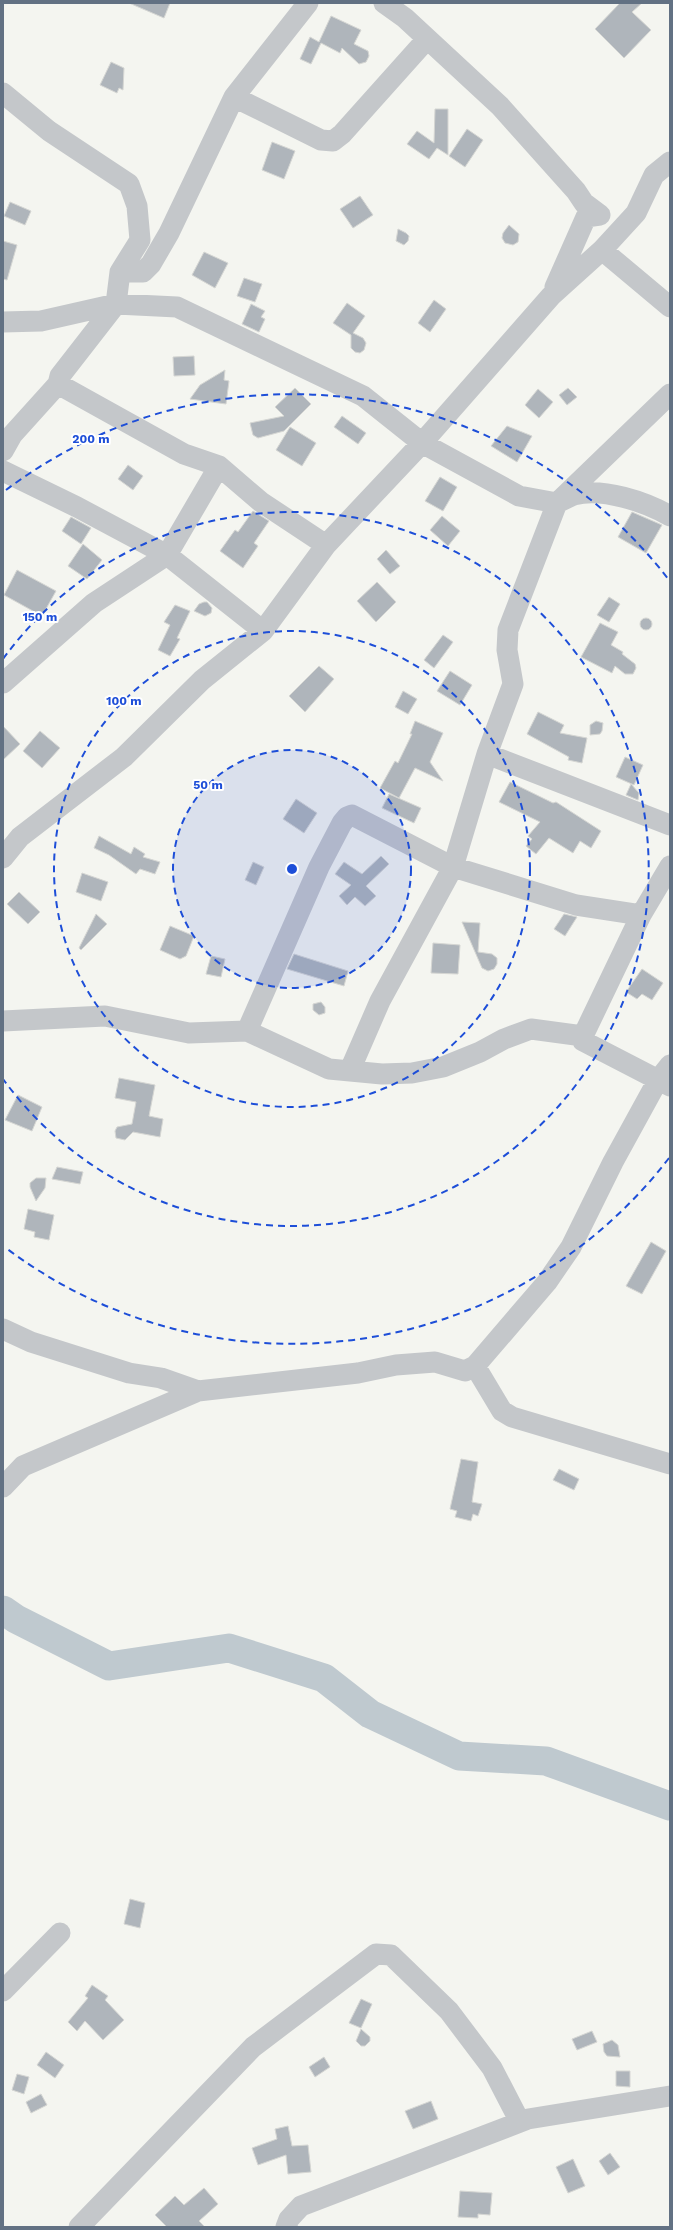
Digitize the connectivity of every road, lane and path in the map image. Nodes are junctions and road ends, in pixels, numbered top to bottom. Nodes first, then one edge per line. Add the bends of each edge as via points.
1 (308, 3) edge
2 (384, 3) edge
3 (427, 39) junction
4 (3, 93) edge
5 (234, 97) junction
6 (670, 162) edge
7 (602, 250) junction
8 (120, 272) junction
9 (551, 296) junction
10 (116, 304) junction
11 (670, 307) edge
12 (3, 322) edge
13 (58, 384) junction
14 (670, 394) edge
15 (422, 443) junction
16 (3, 451) edge
17 (219, 466) junction
18 (3, 471) edge
19 (557, 503) junction
20 (670, 516) edge
21 (326, 545) junction
22 (167, 555) junction
23 (263, 631) junction
24 (3, 683) edge
25 (487, 754) junction
26 (670, 825) edge
27 (4, 856) edge
28 (670, 866) edge
29 (452, 867) junction
30 (641, 914) junction
31 (3, 1021) edge
32 (247, 1031) junction
33 (583, 1036) junction
34 (350, 1070) junction
35 (666, 1077) edge
36 (3, 1329) edge
37 (475, 1366) junction
38 (198, 1391) junction
39 (670, 1464) edge
40 (3, 1487) edge
41 (60, 1933) dead end
42 (3, 1992) edge
43 (670, 2096) edge
44 (520, 2122) junction
45 (79, 2227) edge
46 (286, 2227) edge

1 - 5 street
2 - 3 street
3 - 5 street via 333,141 321,140
3 - 9 street via 500,106 584,203 600,215 586,217
4 - 8 street via 49,131 129,184 137,206 140,240
5 - 8 street via 169,233 151,264 143,272
6 - 7 street via 654,175 636,213
7 - 9 street
7 - 11 street
8 - 10 street
9 - 15 street
10 - 12 street via 40,321
10 - 13 street via 60,376
10 - 15 street via 177,307 363,396
13 - 16 street via 12,435
13 - 17 street via 184,454
14 - 19 street
15 - 19 street via 519,496
15 - 21 street
17 - 21 street via 261,502
17 - 22 street
18 - 22 street
19 - 20 street via 576,495 597,493 640,501
19 - 25 street via 508,630 507,650 513,684
21 - 23 street
22 - 23 street
22 - 24 street via 94,603
23 - 27 street via 202,680 124,757 20,837
25 - 26 street
25 - 29 street
28 - 30 street
29 - 30 street via 576,905
29 - 32 street via 358,816 347,817 319,867
29 - 34 street via 380,1001
30 - 33 street
31 - 32 street via 105,1016 189,1033
32 - 34 street via 329,1069
33 - 34 street via 531,1029 444,1067 412,1073 382,1074
33 - 35 street via 583,1041
35 - 37 street via 613,1162 571,1247 547,1282
36 - 38 street via 31,1342 129,1373 162,1378
37 - 38 street via 465,1371 435,1362 411,1364 358,1373
37 - 39 street via 502,1411 512,1417
38 - 40 street via 23,1466
41 - 42 street
43 - 44 street
44 - 45 street via 492,2068 449,2011 391,1955 376,1954 252,2047
44 - 46 street via 301,2206 289,2219

